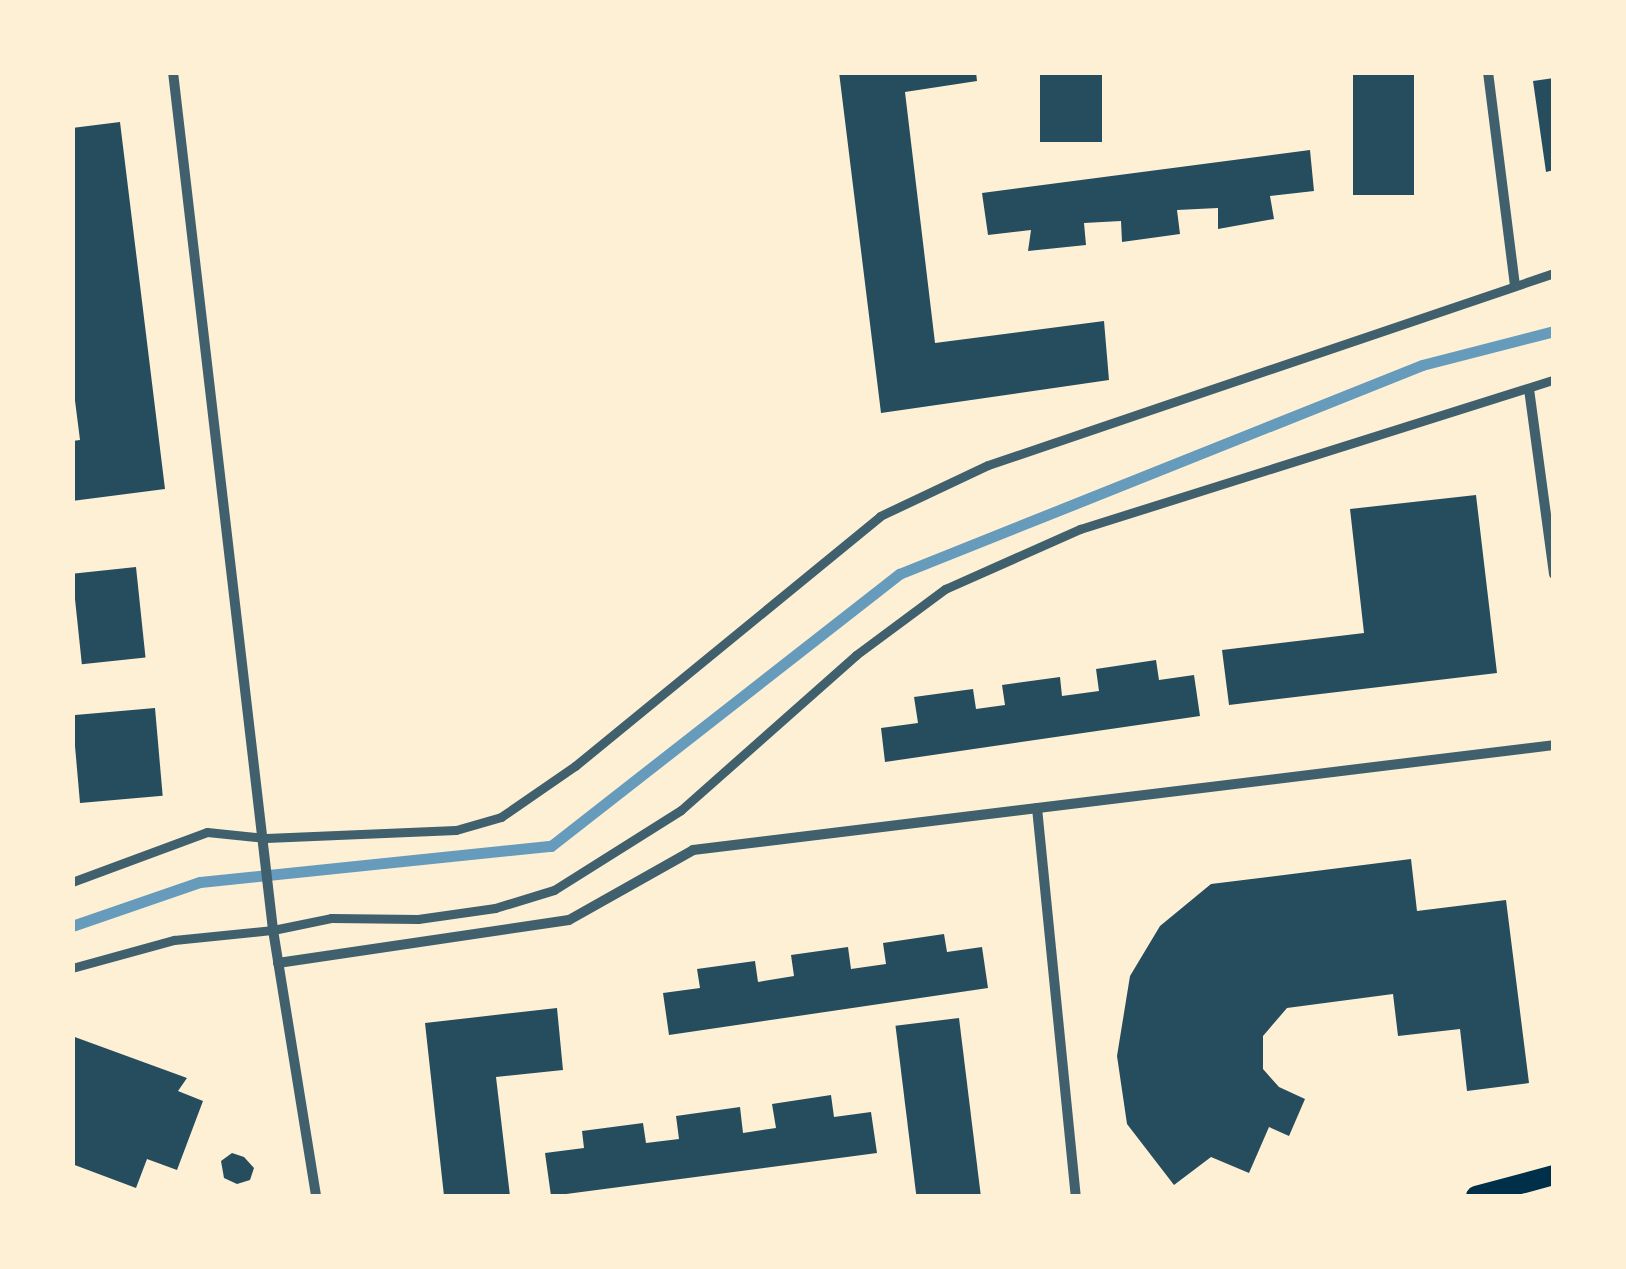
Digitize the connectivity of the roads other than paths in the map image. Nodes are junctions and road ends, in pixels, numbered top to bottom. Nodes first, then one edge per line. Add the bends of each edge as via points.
1 (172, 72) edge
2 (1488, 72) edge
3 (1554, 273) edge
4 (1515, 285) junction
5 (1554, 380) edge
6 (1529, 388) junction
7 (1554, 574) edge
8 (1554, 745) edge
9 (1037, 808) junction
10 (266, 838) junction
11 (72, 882) edge
12 (274, 930) junction
13 (278, 964) junction
14 (72, 968) edge
15 (1554, 1175) edge
16 (316, 1196) edge
17 (1076, 1196) edge
18 (1476, 1196) edge

1 - 10 street
2 - 4 street
3 - 4 street
4 - 10 street via 988,465 880,516 575,766 501,816 456,830
5 - 6 street
6 - 7 street
6 - 12 street via 1080,529 946,590 856,654 681,810 554,890 495,908 418,919 331,918
8 - 9 street
9 - 13 street via 693,850 569,920
9 - 17 street
10 - 11 street via 207,832
10 - 12 street
12 - 13 street
12 - 14 street via 174,940
13 - 16 street
15 - 18 main road

